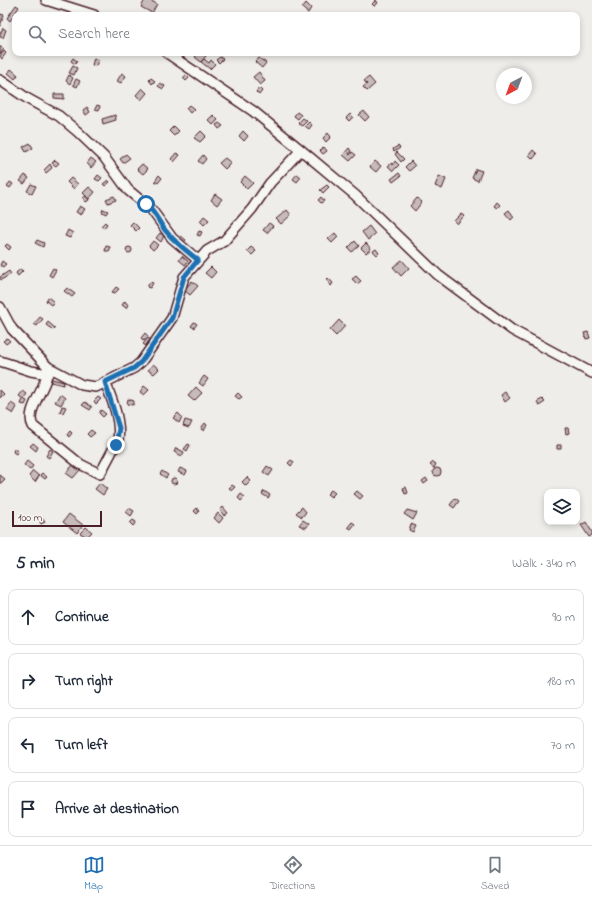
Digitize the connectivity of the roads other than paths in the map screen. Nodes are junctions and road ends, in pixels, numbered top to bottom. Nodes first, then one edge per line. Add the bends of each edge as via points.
1 (46, 0) edge
2 (78, 5) edge
3 (89, 12) edge
4 (171, 56) edge
5 (0, 80) edge
6 (301, 150) junction
7 (198, 260) junction
8 (0, 307) edge
9 (0, 361) edge
10 (48, 371) junction
11 (592, 373) edge
12 (105, 382) junction

1 - 2 street
2 - 3 street
4 - 6 street via 253,111
5 - 7 street via 28,100 59,116 78,132 104,157 128,190 151,209 172,238
6 - 7 street via 270,183 252,209 224,241
6 - 11 street via 355,195 438,275 512,330
7 - 12 street via 184,277 172,318 141,362
8 - 10 street via 12,329 33,349
9 - 10 street via 31,371
10 - 12 street via 90,387
10 - 12 street via 34,406 31,423 80,464 100,474 116,445 119,434 115,411

